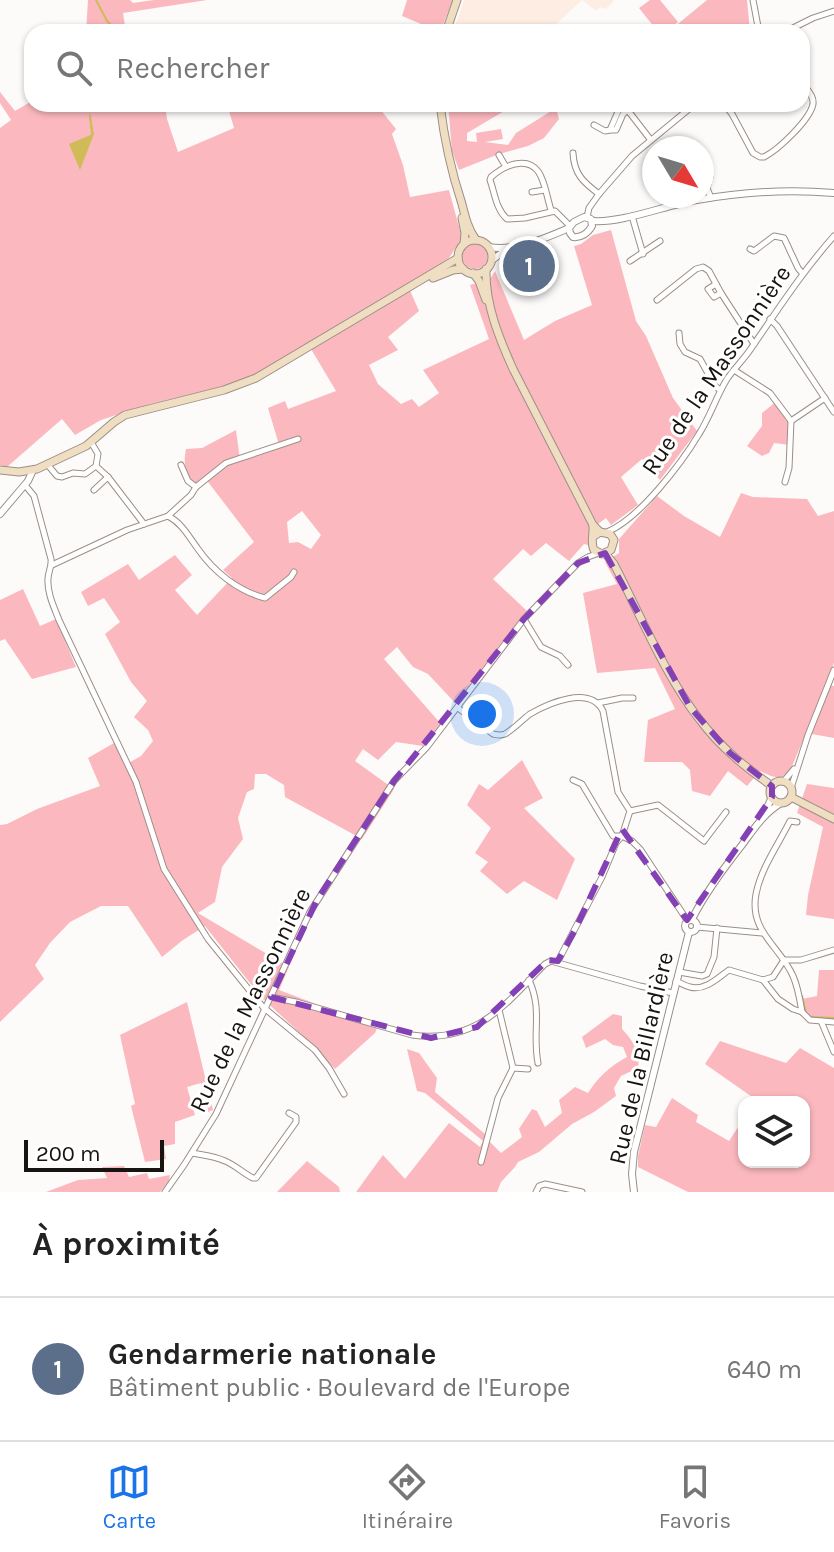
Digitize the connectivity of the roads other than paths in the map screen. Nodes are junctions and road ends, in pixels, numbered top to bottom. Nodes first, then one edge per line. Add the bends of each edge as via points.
1 (457, 0) edge
2 (753, 0) edge
3 (834, 11) edge
4 (449, 24) edge
5 (758, 24) edge
6 (801, 24) edge
7 (441, 112) edge
8 (618, 112) edge
9 (626, 112) edge
10 (630, 112) edge
11 (685, 112) edge
12 (730, 112) edge
13 (810, 112) edge
14 (594, 125) dead end
15 (610, 130) junction
16 (648, 136) edge
17 (654, 136) edge
18 (642, 147) edge
19 (573, 153) dead end
20 (499, 155) dead end
21 (506, 167) junction
22 (454, 180) junction
23 (545, 190) junction
24 (532, 192) dead end
25 (834, 193) edge
26 (599, 194) junction
27 (714, 198) edge
28 (665, 208) edge
29 (551, 210) junction
30 (632, 215) junction
31 (590, 222) junction
32 (570, 230) junction
33 (834, 236) edge
34 (476, 240) junction
35 (660, 241) dead end
36 (464, 244) junction
37 (512, 246) junction
38 (489, 247) junction
39 (750, 249) dead end
40 (643, 254) junction
41 (458, 258) junction
42 (492, 260) junction
43 (630, 261) dead end
44 (463, 269) junction
45 (486, 269) junction
46 (473, 273) junction
47 (802, 273) junction
48 (413, 286) junction
49 (657, 300) dead end
50 (493, 316) junction
51 (770, 319) junction
52 (679, 333) dead end
53 (754, 344) junction
54 (734, 370) junction
55 (720, 390) junction
56 (825, 398) junction
57 (834, 412) edge
58 (791, 421) junction
59 (298, 439) dead end
60 (91, 442) junction
61 (47, 464) junction
62 (181, 465) dead end
63 (96, 466) junction
64 (0, 470) edge
65 (33, 470) junction
66 (23, 472) junction
67 (85, 474) junction
68 (108, 477) junction
69 (785, 482) dead end
70 (89, 483) dead end
71 (25, 485) junction
72 (196, 487) junction
73 (94, 490) dead end
74 (0, 514) edge
75 (168, 516) junction
76 (625, 522) junction
77 (144, 524) junction
78 (597, 534) junction
79 (614, 540) junction
80 (605, 552) junction
81 (578, 563) junction
82 (52, 565) junction
83 (294, 572) dead end
84 (524, 619) junction
85 (568, 665) dead end
86 (834, 670) edge
87 (633, 698) dead end
88 (600, 702) junction
89 (458, 708) junction
90 (799, 762) junction
91 (573, 780) dead end
92 (783, 782) junction
93 (772, 786) junction
94 (791, 792) junction
95 (772, 797) junction
96 (781, 803) junction
97 (630, 811) junction
98 (726, 812) dead end
99 (762, 819) junction
100 (834, 819) edge
101 (797, 822) dead end
102 (622, 836) junction
103 (689, 920) junction
104 (697, 927) junction
105 (717, 928) junction
106 (689, 932) junction
107 (762, 933) junction
108 (834, 950) edge
109 (784, 960) junction
110 (558, 961) junction
111 (679, 972) junction
112 (529, 980) junction
113 (763, 980) junction
114 (676, 981) junction
115 (673, 993) junction
116 (271, 997) junction
117 (265, 1008) junction
118 (499, 1010) junction
119 (802, 1012) junction
120 (821, 1021) junction
121 (834, 1022) edge
122 (834, 1052) edge
123 (538, 1063) dead end
124 (513, 1068) junction
125 (528, 1069) dead end
126 (344, 1094) dead end
127 (289, 1113) dead end
128 (192, 1153) junction
129 (481, 1162) dead end
130 (165, 1192) edge
131 (536, 1192) edge
132 (582, 1192) edge
133 (634, 1192) edge

1 - 4 main road
2 - 5 street
3 - 6 street
7 - 22 main road
8 - 15 street
9 - 15 street via 616,130
10 - 16 street
11 - 17 street
12 - 13 street via 753,153 764,157
14 - 15 street
18 - 26 street
19 - 26 street via 577,175
20 - 21 street
21 - 23 street via 534,166
21 - 29 street via 490,180 507,219
22 - 34 main road
22 - 36 main road
23 - 24 street
23 - 29 street
25 - 27 street via 780,191
26 - 31 street via 589,208
28 - 30 street
29 - 32 street
30 - 31 street
30 - 40 street
31 - 32 street
31 - 32 street via 579,237
32 - 37 street
33 - 47 street, Rue de la Massonnière
34 - 36 main road
34 - 38 main road
35 - 40 street
36 - 41 main road
37 - 38 street
37 - 42 street
38 - 42 main road
39 - 47 street via 774,236 784,238
40 - 43 street
41 - 44 main road
41 - 48 main road
42 - 45 main road
44 - 46 main road
44 - 48 main road
45 - 46 main road
45 - 50 main road
46 - 50 main road
47 - 51 street, Rue de la Massonnière
48 - 60 main road via 256,378 125,415
49 - 53 street via 703,267
50 - 78 main road via 513,369
51 - 53 street, Rue de la Massonnière
51 - 56 street
52 - 55 street via 685,352 700,359
53 - 54 street, Rue de la Massonnière
54 - 55 street, Rue de la Massonnière
54 - 58 street via 770,393
55 - 76 street, Rue de la Massonnière via 684,456
56 - 57 street
56 - 58 street
58 - 69 street
59 - 72 street via 226,463
60 - 61 main road
60 - 63 street via 98,454
61 - 65 main road
61 - 67 street via 57,476
62 - 72 street
63 - 67 street
63 - 68 street
64 - 66 main road
65 - 66 main road
65 - 71 street
66 - 71 street
67 - 70 street
68 - 73 street
68 - 77 street
71 - 74 street
71 - 82 street via 37,503
72 - 75 street
75 - 77 street
75 - 83 street via 215,570 252,595 265,598
76 - 78 street, Rue de la Massonnière
76 - 79 street, Rue de la Massonnière
77 - 82 street
78 - 79 main road
78 - 80 main road via 594,550
78 - 81 street, Rue de la Massonnière
79 - 80 main road
80 - 81 street, Rue de la Massonnière
80 - 93 main road via 690,707 730,753
81 - 84 street, Rue de la Massonnière
82 - 117 street via 49,592 59,620 141,795 164,869 208,939
84 - 85 street via 541,647
84 - 89 street, Rue de la Massonnière
86 - 90 street
87 - 88 street
88 - 89 street via 581,698 548,704 498,735
88 - 97 street via 618,792
89 - 116 street, Rue de la Massonnière via 389,788 317,900
90 - 92 street
90 - 94 street
91 - 102 street via 582,784 613,836
92 - 93 main road
92 - 94 main road
93 - 95 main road
94 - 96 main road
94 - 100 main road
95 - 96 main road
95 - 99 street
96 - 99 street
97 - 98 street via 658,805 704,841
97 - 102 street
99 - 103 street
101 - 107 street via 790,821 759,884 755,908
102 - 103 street via 640,849
102 - 110 street
103 - 104 street
103 - 106 street via 684,928
104 - 105 street
104 - 106 street
105 - 107 street
105 - 111 street via 714,957 705,975
106 - 111 street, Rue de la Billardière
107 - 109 street
108 - 109 street
109 - 113 street via 773,977
109 - 119 street
110 - 112 street via 545,964
110 - 115 street
111 - 114 street, Rue de la Billardière
112 - 118 street
112 - 123 street via 538,1008
113 - 114 street via 729,970 700,988
113 - 119 street via 778,999
114 - 115 street, Rue de la Billardière
115 - 133 street, Rue de la Billardière via 634,1152
116 - 117 street, Rue de la Massonnière
116 - 118 street via 431,1038 477,1027
117 - 126 street via 315,1050
117 - 128 street, Rue de la Massonnière
118 - 124 street
119 - 120 street
120 - 121 street
120 - 122 street
124 - 125 street
124 - 129 street via 498,1098
127 - 128 street via 296,1122 256,1178 221,1159
128 - 130 street, Rue de la Massonnière
131 - 132 street via 545,1184

